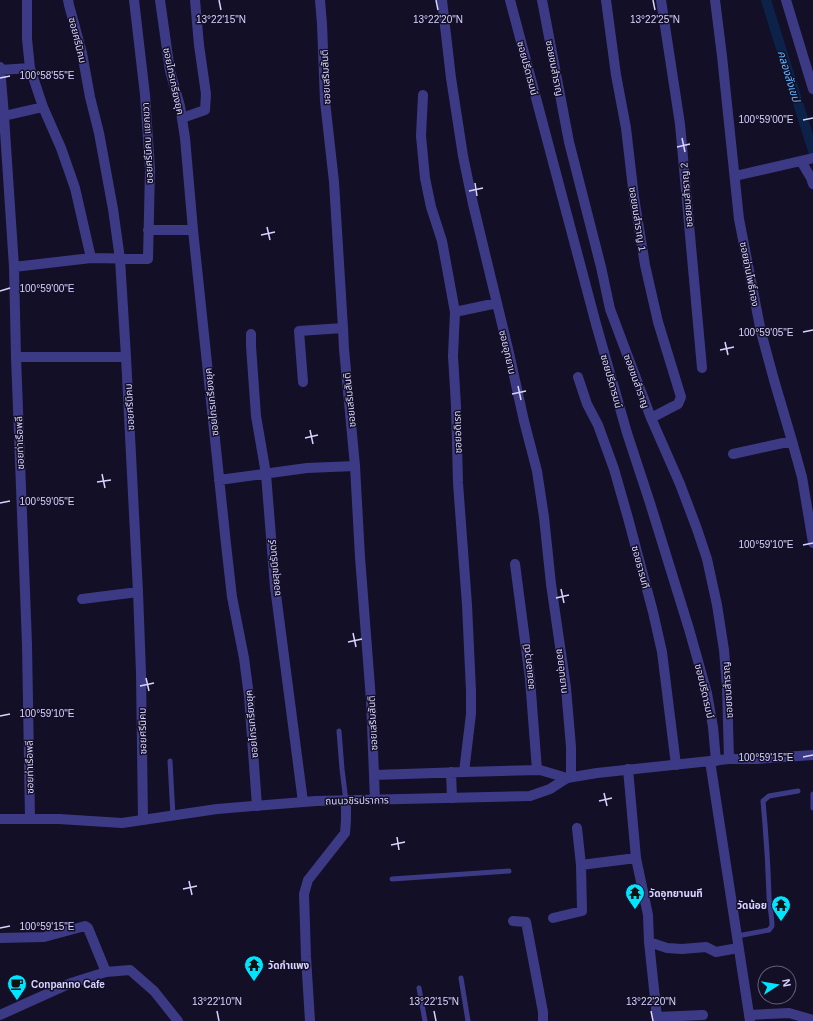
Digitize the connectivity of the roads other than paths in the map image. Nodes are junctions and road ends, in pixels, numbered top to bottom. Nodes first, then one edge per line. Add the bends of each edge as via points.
1 (27, 0) edge
2 (68, 0) edge
3 (134, 0) edge
4 (160, 0) edge
5 (195, 0) edge
6 (320, 0) edge
7 (442, 0) edge
8 (510, 0) edge
9 (542, 0) edge
10 (606, 0) edge
11 (661, 0) edge
12 (715, 0) edge
13 (786, 0) edge
14 (0, 67) edge
15 (30, 68) junction
16 (0, 70) edge
17 (813, 89) edge
18 (423, 95) dead end
19 (43, 107) junction
20 (4, 116) junction
21 (182, 118) junction
22 (806, 160) edge
23 (735, 176) junction
24 (813, 184) edge
25 (148, 230) junction
26 (194, 230) junction
27 (91, 258) junction
28 (120, 259) junction
29 (14, 266) junction
30 (497, 303) junction
31 (455, 312) junction
32 (344, 328) junction
33 (251, 334) dead end
34 (16, 357) junction
35 (126, 357) junction
36 (702, 368) dead end
37 (578, 377) dead end
38 (303, 382) dead end
39 (651, 418) junction
40 (792, 441) junction
41 (733, 454) dead end
42 (355, 466) junction
43 (266, 474) junction
44 (219, 480) junction
45 (813, 480) edge
46 (803, 482) junction
47 (813, 543) edge
48 (515, 564) dead end
49 (138, 592) junction
50 (82, 599) dead end
51 (339, 732) dead end
52 (813, 756) edge
53 (729, 759) junction
54 (713, 761) junction
55 (170, 762) dead end
56 (676, 765) junction
57 (628, 769) junction
58 (537, 770) junction
59 (451, 772) junction
60 (464, 772) junction
61 (374, 775) junction
62 (569, 777) junction
63 (798, 791) dead end
64 (813, 794) edge
65 (452, 798) junction
66 (375, 800) junction
67 (346, 801) junction
68 (303, 802) junction
69 (257, 806) junction
70 (813, 808) edge
71 (173, 816) junction
72 (0, 819) edge
73 (30, 819) junction
74 (143, 820) junction
75 (577, 828) dead end
76 (636, 858) junction
77 (582, 865) junction
78 (509, 871) dead end
79 (392, 878) dead end
80 (553, 918) dead end
81 (513, 921) dead end
82 (737, 936) junction
83 (0, 938) edge
84 (649, 942) junction
85 (738, 948) junction
86 (106, 972) junction
87 (461, 978) dead end
88 (419, 988) dead end
89 (703, 1015) dead end
90 (2, 1017) edge
91 (749, 1018) edge
92 (658, 1019) edge
93 (813, 1020) edge
94 (178, 1021) edge
95 (310, 1021) edge
96 (426, 1021) edge
97 (468, 1021) edge
98 (543, 1021) edge

1 - 15 street
2 - 28 street, ซอยศรีนิคม via 99,133
3 - 25 street, ซอยศรีนิคม แยกขวา via 150,169
4 - 21 street, ซอยไกรเกรียงยุค via 170,71
5 - 21 street via 206,94 205,110
6 - 32 street, ซอยเสริมสันติ
7 - 30 street, ซอยอุทยาน via 462,156
8 - 54 street, ซอยปรีดารมน์ via 624,426 707,693 713,727
9 - 39 street, ซอยชมสำราญ via 569,142 610,309
10 - 39 street, ซอยชมสำราญ 1 via 645,265 658,322 681,397 678,404
11 - 36 street, ซอยชมสำราญ 2 via 680,124
12 - 23 street, ซอยย่านโพธิ์ทอง
13 - 17 street
14 - 16 street, ซอยท่าเรือพลี
15 - 16 street
15 - 19 street
16 - 20 street, ซอยท่าเรือพลี
18 - 31 street, ซอยอดิเรก via 421,136 425,178 442,241
19 - 20 street
19 - 27 street via 75,188
20 - 29 street, ซอยท่าเรือพลี
21 - 26 street, ซอยไกรเกรียงยุค
22 - 23 street
22 - 24 street
23 - 40 street, ซอยย่านโพธิ์ทอง via 739,220 761,332
25 - 26 street
25 - 28 street, ซอยศรีนิคม แยกขวา via 148,259
26 - 44 street, ซอยไกรเกรียงยุค
27 - 28 street
27 - 29 street
28 - 35 street, ซอยศรีนิคม
29 - 34 street, ซอยท่าเรือพลี
30 - 31 street
30 - 62 street, ซอยอุทยาน via 537,471 544,517 570,723
31 - 60 street, ซอยอดิเรก via 453,356 458,483 471,691
32 - 38 street via 299,331
32 - 42 street, ซอยเสริมสันติ
33 - 43 street, ซอยสุขนิรันดร์ via 256,416
34 - 35 street
34 - 73 street, ซอยท่าเรือพลี via 28,644
35 - 49 street, ซอยศรีนิคม
37 - 56 street, ซอยธารนที via 614,469 653,612 662,652
39 - 53 street, ซอยชมสำราญ via 698,529 707,559 724,650
40 - 41 street
40 - 46 street, ซอยย่านโพธิ์ทอง
42 - 43 street via 307,468
42 - 61 street, ซอยเสริมสันติ
43 - 44 street
43 - 68 street, ซอยสุขนิรันดร์ via 275,587
44 - 69 street, ซอยไกรเกรียงยุค via 232,597 249,696
45 - 46 street
46 - 47 street, ซอยย่านโพธิ์ทอง
48 - 58 street, ซอยเอกวุฒิ via 530,679
49 - 50 street
49 - 74 street, ซอยศรีนิคม
51 - 67 lane
52 - 53 street, ถนนวชิรปราการ
53 - 54 street, ถนนวชิรปราการ
54 - 56 street, ถนนวชิรปราการ
54 - 82 street, ซอยปรีดารมน์
55 - 71 lane
56 - 57 street, ถนนวชิรปราการ
57 - 62 street, ถนนวชิรปราการ
57 - 76 street
58 - 60 street
58 - 62 street
59 - 60 street
59 - 61 street
59 - 65 street
61 - 66 street, ซอยเสริมสันติ
62 - 65 street, ถนนวชิรปราการ via 550,789 530,796
63 - 82 lane via 769,796 763,801 772,926 769,930
64 - 70 lane
65 - 66 street, ถนนวชิรปราการ
66 - 67 street, ถนนวชิรปราการ
67 - 68 street, ถนนวชิรปราการ
67 - 95 street via 344,833 308,880 304,894
68 - 69 street, ถนนวชิรปราการ
69 - 71 street, ถนนวชิรปราการ via 217,808
71 - 74 street, ถนนวชิรปราการ
72 - 73 street, ถนนวชิรปราการ
73 - 74 street, ถนนวชิรปราการ via 122,823
75 - 77 street
76 - 77 street
76 - 84 street via 648,915
77 - 80 street via 582,911
78 - 79 lane
81 - 98 street via 526,922 544,1012
82 - 85 street, ซอยปรีดารมน์
83 - 86 street via 47,937 85,926
84 - 85 street via 667,948 706,947 716,952
84 - 92 street
85 - 91 street, ซอยปรีดารมน์
86 - 90 street via 71,983
86 - 94 street via 130,970 154,991
87 - 97 lane
88 - 96 lane
89 - 92 street
91 - 93 street via 789,1013

